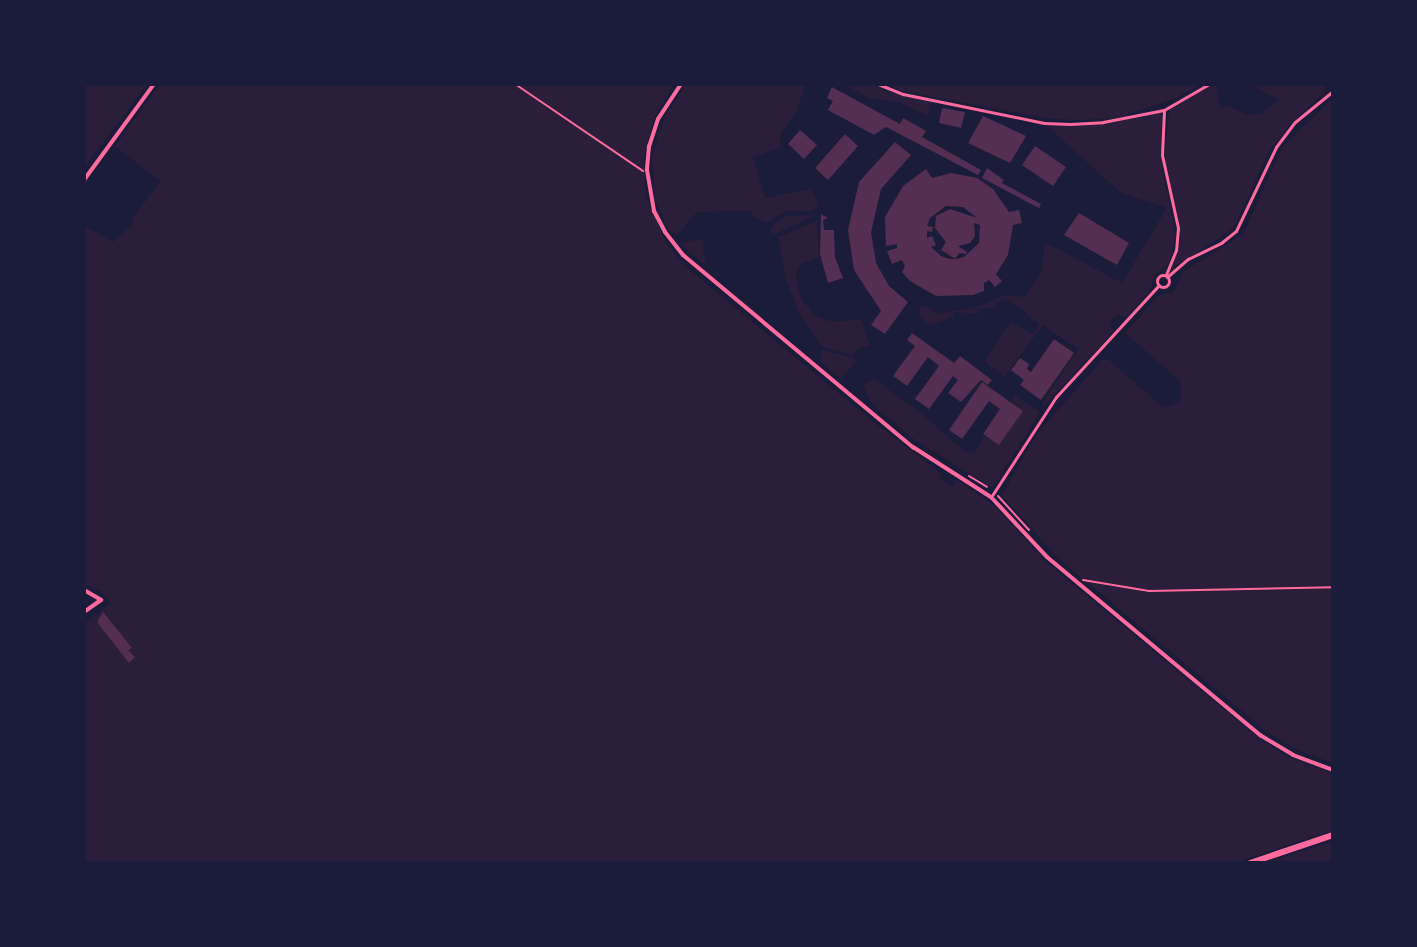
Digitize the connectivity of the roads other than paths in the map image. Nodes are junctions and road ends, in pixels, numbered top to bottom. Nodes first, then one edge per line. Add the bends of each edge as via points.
1 (154, 84) edge
2 (681, 84) edge
3 (878, 84) edge
4 (1209, 84) edge
5 (1333, 91) edge
6 (1164, 110) junction
7 (84, 180) edge
8 (1166, 276) junction
9 (1159, 285) junction
10 (993, 495) junction
11 (84, 590) edge
12 (84, 612) edge
13 (1333, 770) edge
14 (1333, 835) edge
15 (1250, 863) edge

1 - 7 street
2 - 10 street via 654,128 647,173 654,211 683,255 913,447
3 - 6 street via 903,94 1056,124 1103,122
4 - 6 street
5 - 8 street via 1295,122 1276,147 1236,231
6 - 8 street via 1162,155 1178,228
8 - 9 street via 1157,278
8 - 9 street via 1167,285
9 - 10 street via 1056,397
10 - 13 street via 1047,557 1260,735
11 - 12 street via 101,600
14 - 15 main road

